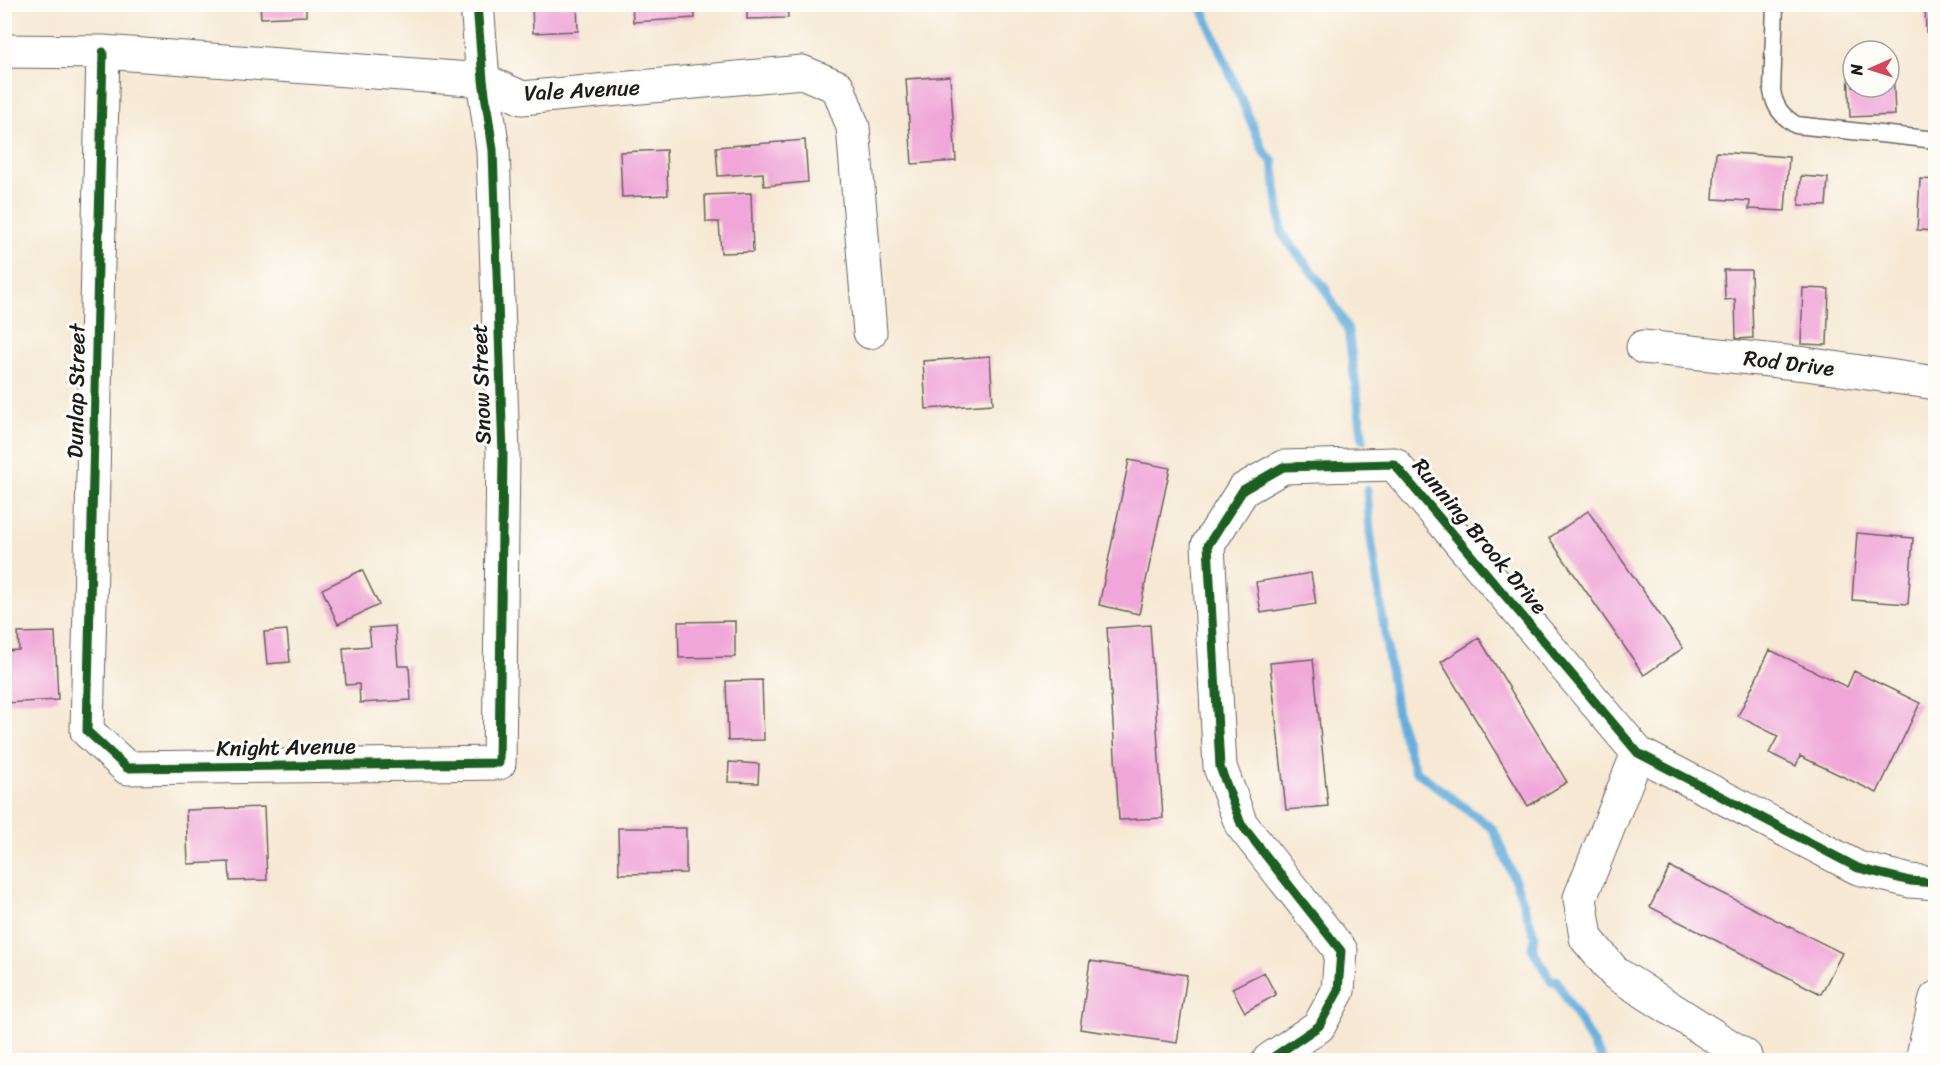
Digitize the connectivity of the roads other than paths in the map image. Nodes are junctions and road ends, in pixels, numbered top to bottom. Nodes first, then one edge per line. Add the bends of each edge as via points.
1 (477, 4) edge
2 (1775, 4) edge
3 (4, 51) edge
4 (103, 52) junction
5 (483, 80) junction
6 (1935, 140) edge
7 (870, 332) dead end
8 (1643, 347) dead end
9 (1935, 383) edge
10 (87, 731) joint
11 (1638, 753) junction
12 (499, 763) joint
13 (1935, 883) edge
14 (1935, 998) edge
15 (1745, 1056) dead end
16 (1269, 1060) edge
17 (1922, 1060) edge

1 - 5 street, Snow Street
2 - 6 lane via 1772,91 1774,105 1783,117 1796,125
3 - 4 street, Vale Avenue
4 - 5 street, Vale Avenue
4 - 10 street, Dunlap Street
5 - 7 street, Vale Avenue via 522,98 802,72 838,87 854,127
5 - 12 street, Snow Street via 493,150 503,455
8 - 9 street, Rod Drive via 1806,364
10 - 12 street, Knight Avenue via 127,768
11 - 13 street, Running Brook Drive via 1858,868
11 - 15 street via 1580,898 1586,938 1616,974
11 - 16 street, Running Brook Drive via 1394,464 1283,467 1243,490 1208,545 1220,767 1241,824 1341,951 1338,991 1319,1026
14 - 17 street

